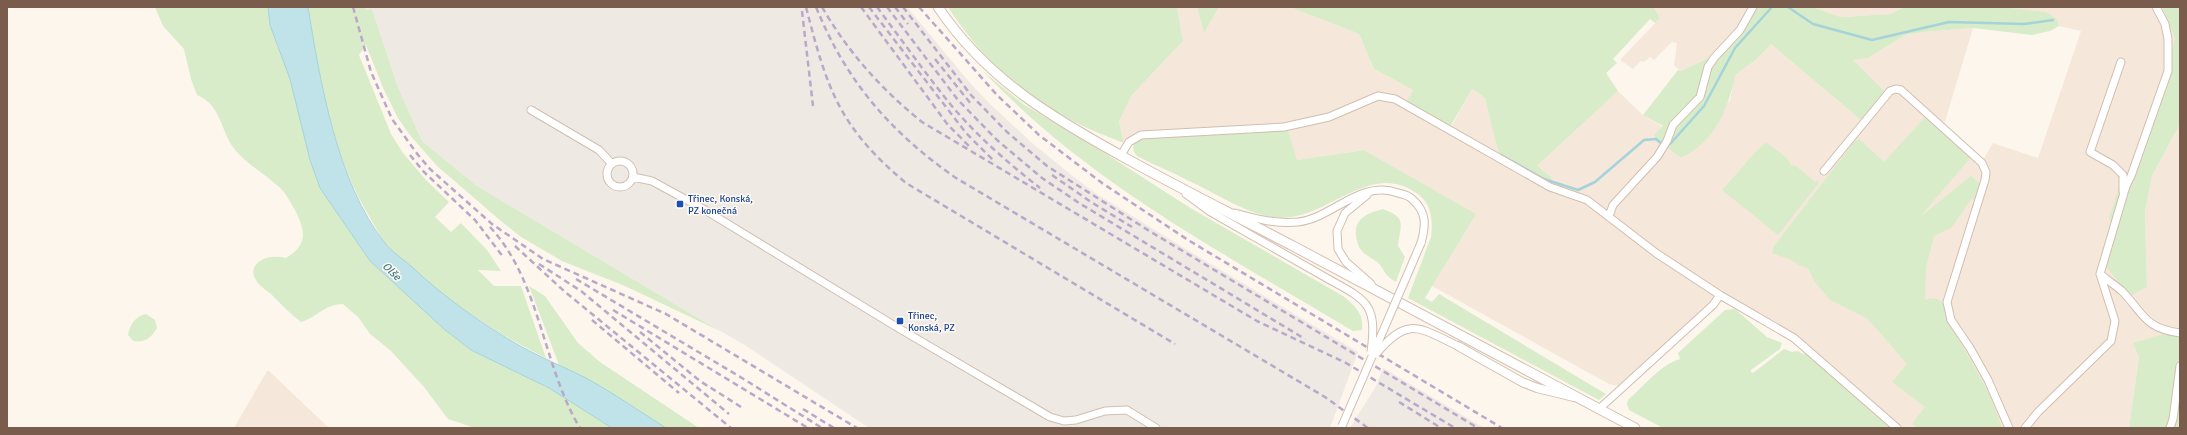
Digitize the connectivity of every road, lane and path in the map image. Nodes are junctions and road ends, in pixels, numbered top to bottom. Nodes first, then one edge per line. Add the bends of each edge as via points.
1 (938, 7) edge
2 (1753, 7) edge
3 (2156, 7) edge
4 (2121, 62) dead end
5 (531, 110) dead end
6 (1121, 155) junction
7 (612, 164) junction
8 (1824, 170) dead end
9 (633, 177) junction
10 (1176, 186) junction
11 (1368, 193) junction
12 (2124, 193) junction
13 (1224, 210) junction
14 (1609, 216) junction
15 (2100, 274) junction
16 (1379, 291) junction
17 (1720, 295) junction
18 (2180, 333) edge
19 (1458, 346) joint
20 (1370, 360) junction
21 (2180, 366) edge
22 (1580, 399) junction
23 (1599, 409) junction
24 (1341, 427) edge
25 (1156, 428) edge
26 (1635, 428) edge
27 (1897, 428) edge
28 (2009, 428) edge
29 (2025, 428) edge
30 (2170, 428) edge

1 - 6 main road via 978,57 1012,87 1042,110
2 - 14 street via 1740,30 1708,67 1700,97 1673,125 1663,149 1613,204
3 - 12 street via 2168,39 2168,71
4 - 12 street via 2090,152 2113,165 2123,175
5 - 7 street via 599,150
6 - 10 main road
6 - 14 street via 1129,142 1141,135 1284,127 1329,117 1378,96 1396,99 1550,187 1587,200
7 - 9 street via 618,161 630,165
7 - 9 street via 607,172 609,182 613,186 625,187
8 - 28 street via 1890,91 1896,89 1901,90 1982,163 1986,172 1985,180 1947,302 1951,320 1977,360
9 - 25 street via 652,181 705,210 1050,417 1064,421 1076,420 1105,411 1126,410
10 - 13 main road
10 - 20 street, bridge via 1209,211 1354,294 1365,304 1374,324
11 - 13 street via 1355,196 1320,215 1300,222 1271,222
11 - 16 street via 1345,212 1337,231 1338,249 1346,262
11 - 20 street, bridge via 1383,190 1409,196 1420,206 1426,222 1422,243
12 - 15 street
13 - 16 main road
14 - 17 street via 1656,253
15 - 18 street via 2122,291 2140,315 2155,327
15 - 29 street via 2115,321 2111,341 2038,412
16 - 22 main road
17 - 23 street via 1713,305
17 - 27 street via 1794,338
19 - 20 street, bridge via 1424,330 1400,330 1387,340
19 - 22 street via 1522,382
20 - 24 street, bridge
21 - 30 street
22 - 23 main road
23 - 26 main road

